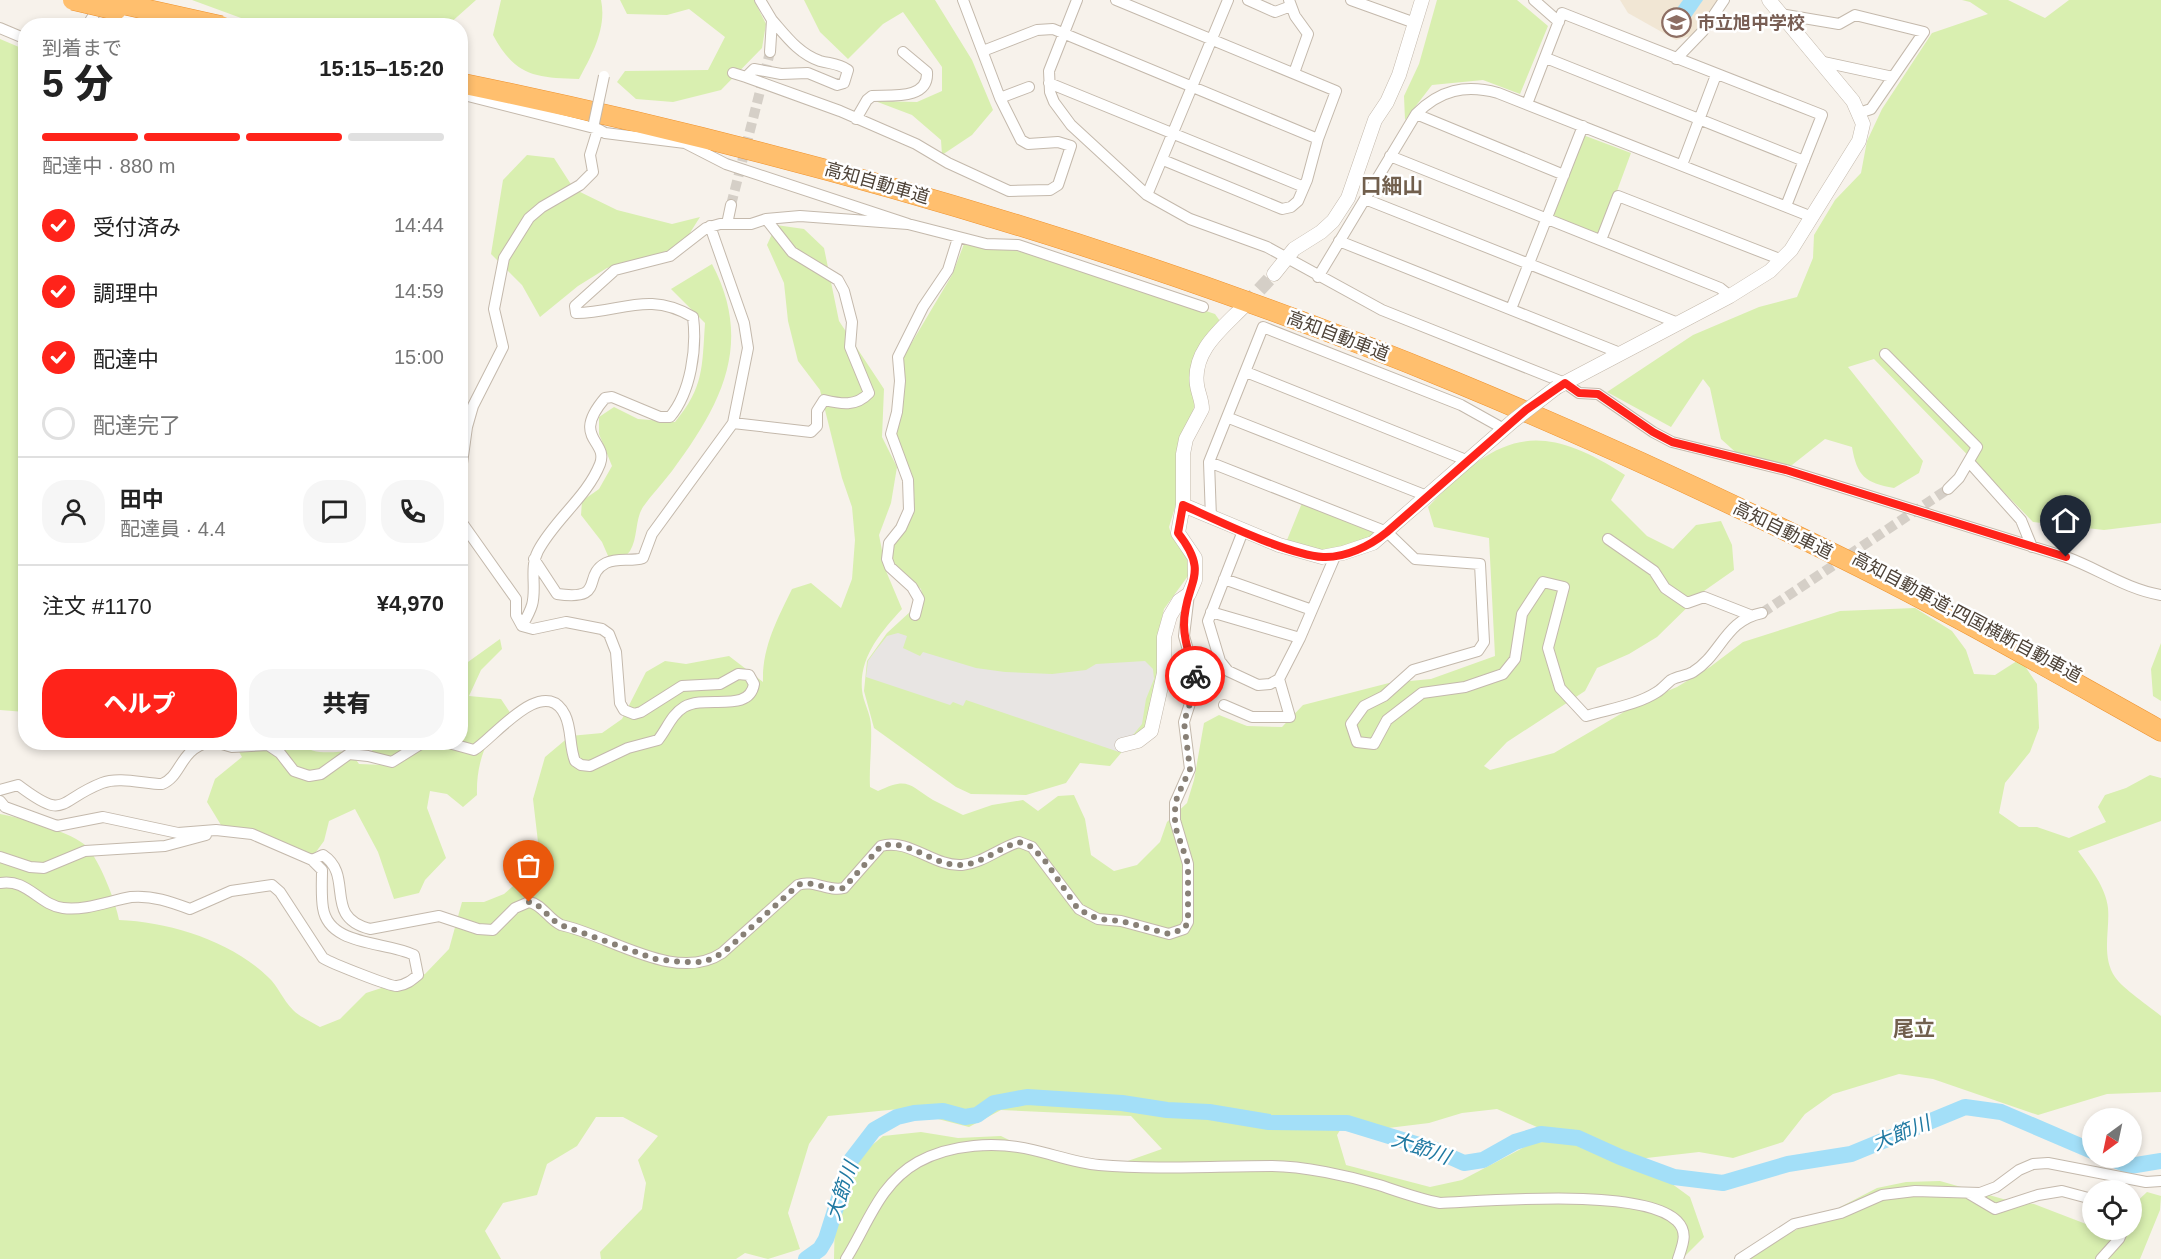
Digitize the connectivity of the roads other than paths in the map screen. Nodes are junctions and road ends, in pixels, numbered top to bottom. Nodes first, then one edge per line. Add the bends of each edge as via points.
1 (73, 0) edge
2 (759, 0) edge
3 (976, 0) edge
4 (1077, 0) edge
5 (1116, 0) edge
6 (1228, 0) edge
7 (1248, 0) edge
8 (1351, 0) edge
9 (1422, 0) edge
10 (1534, 0) edge
11 (1724, 0) edge
12 (1766, 0) edge
13 (964, 2) edge
14 (1290, 3) edge
15 (101, 4) edge
16 (1780, 14) junction
17 (92, 18) edge
18 (134, 18) edge
19 (153, 18) edge
20 (177, 18) edge
21 (772, 20) junction
22 (1559, 22) junction
23 (1415, 23) junction
24 (0, 28) edge
25 (1063, 33) junction
26 (18, 36) edge
27 (1212, 40) junction
28 (983, 51) junction
29 (770, 52) tunnel mouth
30 (903, 52) dead end
31 (1546, 58) junction
32 (1676, 59) junction
33 (1819, 61) junction
34 (733, 73) dead end
35 (1294, 73) junction
36 (1716, 75) junction
37 (604, 76) dead end
38 (746, 77) junction
39 (1893, 77) junction
40 (468, 78) edge
41 (1049, 83) junction
42 (468, 85) edge
43 (1193, 86) junction
44 (1029, 87) dead end
45 (468, 96) edge
46 (1000, 98) junction
47 (1527, 104) junction
48 (1859, 113) junction
49 (1416, 114) junction
50 (856, 119) junction
51 (1699, 119) junction
52 (596, 126) junction
53 (1583, 126) junction
54 (1174, 134) junction
55 (1317, 139) junction
56 (1390, 156) junction
57 (1163, 160) junction
58 (1804, 161) junction
59 (1682, 165) junction
60 (1564, 174) junction
61 (1304, 187) junction
62 (1147, 195) junction
63 (1365, 199) junction
64 (731, 205) tunnel mouth
65 (1786, 206) junction
66 (1812, 217) junction
67 (766, 219) junction
68 (1547, 219) junction
69 (728, 224) junction
70 (908, 224) junction
71 (710, 226) junction
72 (958, 238) junction
73 (1601, 240) junction
74 (1339, 241) junction
75 (1105, 244) joint
76 (1285, 259) junction
77 (1782, 260) junction
78 (1528, 264) junction
79 (1274, 274) tunnel mouth
80 (1318, 277) junction
81 (1730, 296) junction
82 (1245, 305) tunnel mouth
83 (1203, 307) dead end
84 (1511, 309) junction
85 (1678, 323) junction
86 (1620, 354) junction
87 (1885, 354) dead end
88 (1246, 372) junction
89 (1561, 385) junction
90 (1229, 418) junction
91 (733, 423) junction
92 (468, 424) edge
93 (1509, 425) junction
94 (1466, 460) junction
95 (1209, 462) junction
96 (1970, 463) junction
97 (1948, 489) tunnel mouth
98 (1427, 496) junction
99 (1183, 505) junction
100 (1211, 518) junction
101 (468, 531) edge
102 (1243, 531) junction
103 (1387, 532) junction
104 (1608, 539) dead end
105 (2032, 547) junction
106 (1336, 555) junction
107 (534, 559) junction
108 (1224, 579) junction
109 (1189, 594) junction
110 (2161, 595) edge
111 (1312, 610) junction
112 (1211, 612) junction
113 (1762, 613) tunnel mouth
114 (915, 615) dead end
115 (1750, 615) junction
116 (522, 626) junction
117 (1300, 639) junction
118 (1279, 679) junction
119 (1224, 705) dead end
120 (2161, 722) edge
121 (2161, 731) edge
122 (1122, 745) dead end
123 (468, 748) edge
124 (192, 750) edge
125 (276, 750) edge
126 (411, 750) edge
127 (0, 790) edge
128 (0, 801) edge
129 (216, 830) junction
130 (0, 856) edge
131 (312, 860) junction
132 (0, 883) edge
133 (2161, 1180) edge
134 (1967, 1193) junction
135 (2082, 1196) edge
136 (2118, 1240) edge
137 (846, 1259) edge
138 (1678, 1259) edge
139 (1740, 1259) edge
140 (2101, 1259) edge

1 - 19 highway, bridge
2 - 21 street
3 - 13 street
4 - 25 street
5 - 27 street
6 - 27 street
7 - 14 street via 1275,12
8 - 23 street
9 - 23 street
10 - 22 street
11 - 32 street via 1697,38
12 - 16 street
13 - 28 street
14 - 35 street via 1308,34
15 - 17 street
15 - 18 street
15 - 20 highway, bridge
16 - 33 street
16 - 39 street via 1839,24 1855,15 1924,32
21 - 29 street
21 - 38 street via 801,52 821,62 840,64 848,70 848,76 837,85 808,73 754,69
22 - 31 street
22 - 32 street via 1562,13
23 - 76 street via 1393,90 1375,120 1348,198 1333,221
24 - 26 street
25 - 28 street via 1046,28
25 - 41 street via 1049,70
25 - 43 street
27 - 35 street
27 - 43 street
28 - 46 street
30 - 50 street via 927,72 928,80 913,94 872,96
31 - 47 street
31 - 51 street
32 - 36 street
33 - 39 street
33 - 48 street
34 - 38 street
35 - 55 street via 1335,91
36 - 51 street
36 - 58 street via 1822,115
37 - 52 street, bridge
38 - 50 street
39 - 48 street via 1872,109
40 - 75 highway, 高知自動車道 via 732,135
41 - 54 street
41 - 62 street via 1054,102 1071,125
42 - 121 highway, 高知自動車道 via 737,145 904,191 1050,234 1289,317 1473,390 1738,508 1890,583
43 - 54 street
43 - 55 street
44 - 46 street
45 - 52 street
46 - 50 street via 1021,140 1028,144 1058,142 1071,146 1058,185 1050,190 1009,191
47 - 49 street via 1480,88 1462,88 1435,98
47 - 53 street
48 - 66 street via 1863,124 1858,141
49 - 56 street
49 - 60 street
51 - 58 street
51 - 59 street
52 - 70 street via 605,133 684,143 726,164
52 - 92 street via 590,155 593,172 529,218 504,258 494,309 503,347 473,406
53 - 59 street
53 - 60 street
54 - 57 street
54 - 61 street
55 - 61 street
56 - 63 street
56 - 68 street
57 - 61 street via 1282,209 1298,201
57 - 62 street
58 - 65 street
59 - 65 street
60 - 68 street
62 - 76 street via 1190,219 1267,247
63 - 74 street
63 - 78 street
64 - 69 street
65 - 66 street
66 - 77 street
67 - 69 street via 751,224
67 - 70 street via 828,217
67 - 91 street via 792,252 838,280 852,322 850,347 869,393 853,403 824,400 817,411 817,426 811,432
68 - 73 street
68 - 78 street
69 - 71 street
70 - 72 street
71 - 91 street via 744,322 748,348
71 - 107 street via 670,256 615,270 575,306 576,313 589,313 654,303 676,307 693,317 695,332 688,380 679,406 670,417 660,417 612,397 598,406 591,415 589,431 601,456 600,464 556,522
72 - 83 street via 1018,245
72 - 114 street via 948,270 898,357 900,381 891,434 909,480 909,510 889,543 887,559 920,599
73 - 77 street via 1618,196
73 - 81 street via 1720,288
74 - 80 street
74 - 84 street
75 - 120 highway, 高知自動車道;四国横断自動車道 via 1452,370 1688,474 1892,575
76 - 79 street
76 - 80 street
77 - 81 street via 1759,280
78 - 84 street
78 - 85 street
80 - 89 street via 1382,310
81 - 85 street
82 - 99 street via 1202,352 1197,386 1202,409 1185,446
84 - 86 street
85 - 86 street
86 - 89 street
87 - 96 street via 1977,447
88 - 90 street
88 - 93 street via 1263,327
88 - 94 street
89 - 93 street, bridge
89 - 105 street via 1579,393 1598,394 1672,442 1786,470
90 - 95 street
90 - 98 street
91 - 107 street via 652,534 643,558 603,564 587,593 578,597 558,594
93 - 94 street
94 - 98 street
95 - 100 street
95 - 103 street
96 - 97 street
96 - 105 street via 2021,520
98 - 103 street
99 - 100 street
99 - 109 street via 1178,533 1196,565
100 - 102 street
101 - 116 street via 516,599 516,615
102 - 106 street via 1322,557
102 - 108 street
103 - 106 street via 1373,543
103 - 115 street via 1415,559 1480,564 1484,642 1478,651 1413,670 1384,696 1364,706 1351,724 1357,742 1374,744 1387,720 1422,693 1465,687 1503,674 1515,658 1522,614 1543,582 1564,587 1548,648 1560,688 1586,716 1656,693 1672,679 1692,672 1727,633
104 - 115 street via 1654,571 1665,588 1687,603 1704,597
105 - 110 street via 2093,567 2128,588
106 - 111 street
107 - 116 street via 533,604
108 - 111 street
108 - 112 street
109 - 122 street via 1170,616 1164,637 1164,673 1151,731 1138,741
109 - 131 street via 1184,636 1195,675 1184,722 1190,769 1175,803 1175,820 1188,864 1190,901 1188,922 1177,933 1089,916 1078,909 1032,847 1019,842 961,865 899,845 881,846 844,888 798,885 723,953 694,963 655,959 561,925 552,921 540,906 529,902 515,908 488,931 439,916 370,929 361,927 345,914 333,862 322,855
111 - 117 street
112 - 117 street
112 - 118 street via 1208,621 1220,661 1228,671 1258,685
113 - 115 street
116 - 123 street via 533,629 566,622 609,634 616,652 620,703 629,713 646,710 682,686 720,684 742,673 752,677 752,691 742,700 712,700 684,707 672,717 658,740 628,748 590,766 575,761 564,714 547,703 527,707 507,719 474,750
117 - 118 street
118 - 119 street via 1290,717 1252,717
124 - 127 street via 169,782 111,781 56,807 42,803 18,785
125 - 126 street via 294,771 309,776 321,774 349,754 392,762
128 - 129 street via 5,807 57,826 103,818 178,833
129 - 130 street via 165,846 85,851 44,868
129 - 131 street via 252,834
131 - 132 street via 322,870 323,909 330,924 358,940 401,948 414,955 418,975 395,987 323,958 272,885 231,891 190,909 163,899 134,897 61,908 23,885
133 - 134 street via 2146,1182 2048,1163 2033,1164 1989,1191
134 - 135 street via 1995,1209 2062,1191
134 - 139 street via 1915,1191 1882,1195 1841,1213 1794,1224
136 - 140 street
137 - 138 street via 874,1205 904,1171 936,1154 1000,1145 1130,1167 1270,1166 1308,1171 1377,1184 1440,1203 1601,1199 1663,1212 1678,1221 1684,1234

